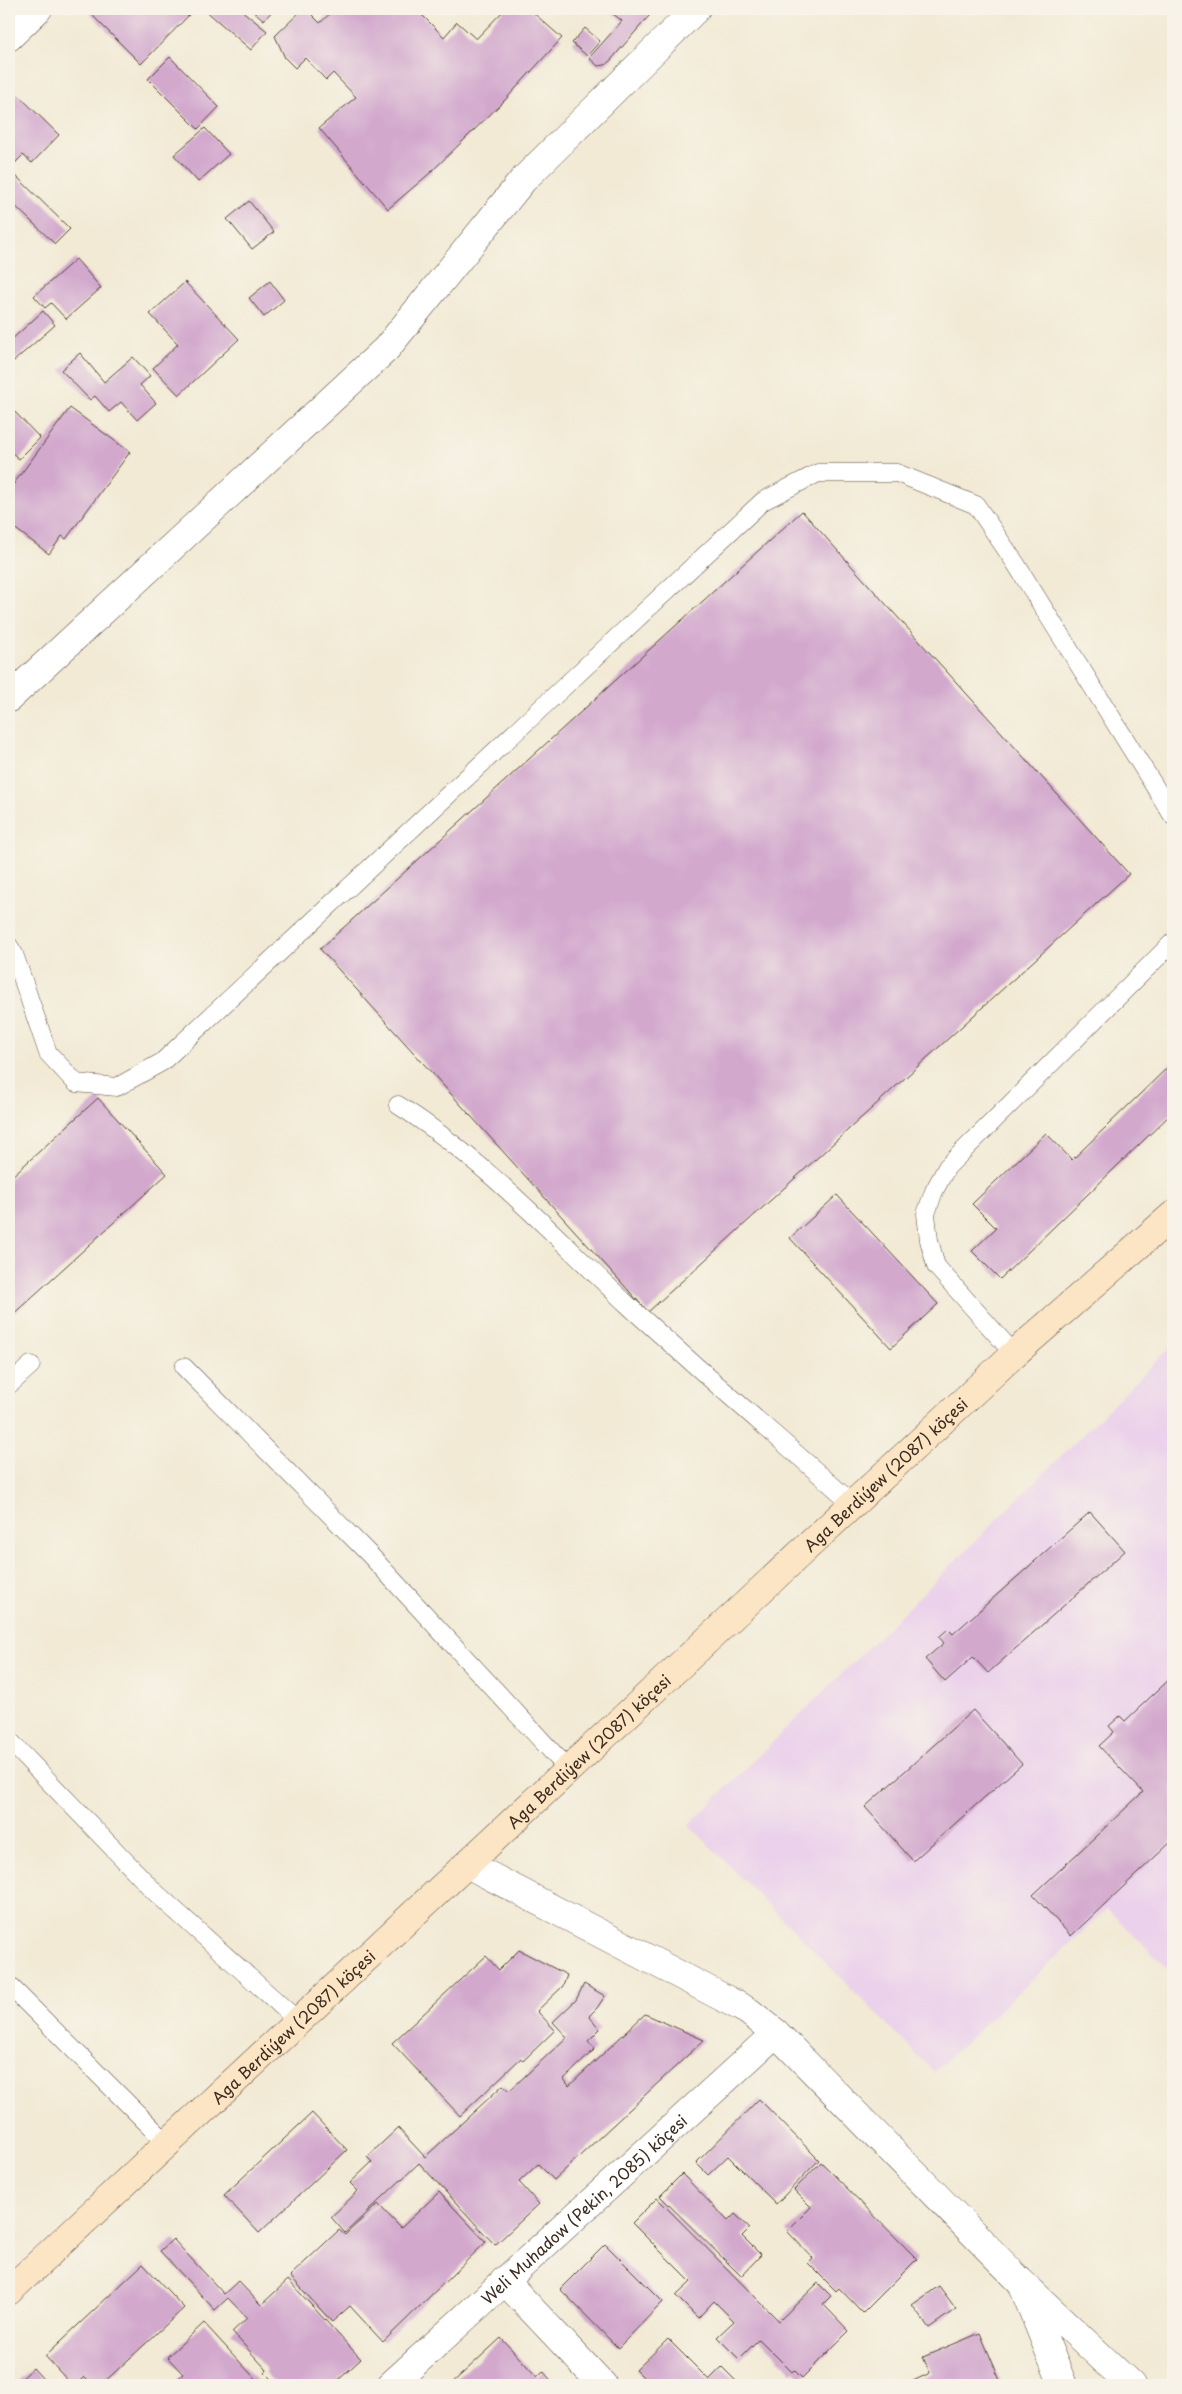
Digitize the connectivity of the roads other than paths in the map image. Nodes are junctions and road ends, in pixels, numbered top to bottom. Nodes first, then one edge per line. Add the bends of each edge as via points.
1 (38, 9) edge
2 (696, 9) edge
3 (9, 37) edge
4 (9, 698) edge
5 (1173, 816) edge
6 (1173, 942) edge
7 (9, 946) edge
8 (398, 1105) dead end
9 (1173, 1216) edge
10 (1014, 1354) junction
11 (31, 1365) dead end
12 (184, 1367) dead end
13 (9, 1385) edge
14 (853, 1504) junction
15 (9, 1740) edge
16 (569, 1770) junction
17 (467, 1864) junction
18 (9, 1985) edge
19 (298, 2021) junction
20 (776, 2033) junction
21 (167, 2143) junction
22 (504, 2280) junction
23 (1020, 2281) junction
24 (9, 2291) edge
25 (391, 2385) edge
26 (603, 2385) edge
27 (1063, 2385) edge
28 (1131, 2385) edge

1 - 3 street
2 - 4 street via 524,180 386,349
5 - 7 lane via 976,505 897,473 818,473 763,501 162,1062 137,1078 117,1087 76,1083 48,1053
6 - 10 lane via 947,1167 934,1190 926,1214 928,1240 936,1266
8 - 14 lane via 428,1124 496,1180 630,1306
9 - 10 street, Aga Berdiýew (2087) köçesi
10 - 14 street, Aga Berdiýew (2087) köçesi
11 - 13 lane
12 - 16 lane via 369,1554
14 - 16 street, Aga Berdiýew (2087) köçesi
15 - 19 lane via 156,1893
16 - 17 street, Aga Berdiýew (2087) köçesi
17 - 19 street, Aga Berdiýew (2087) köçesi
17 - 20 street via 720,1996
18 - 21 lane
19 - 21 street, Aga Berdiýew (2087) köçesi
20 - 22 street, Weli Muhadow (Pekin, 2085) köçesi
20 - 23 street
21 - 24 street, Aga Berdiýew (2087) köçesi
22 - 25 street, Weli Muhadow (Pekin, 2085) köçesi
22 - 26 street
23 - 27 street
23 - 28 street

